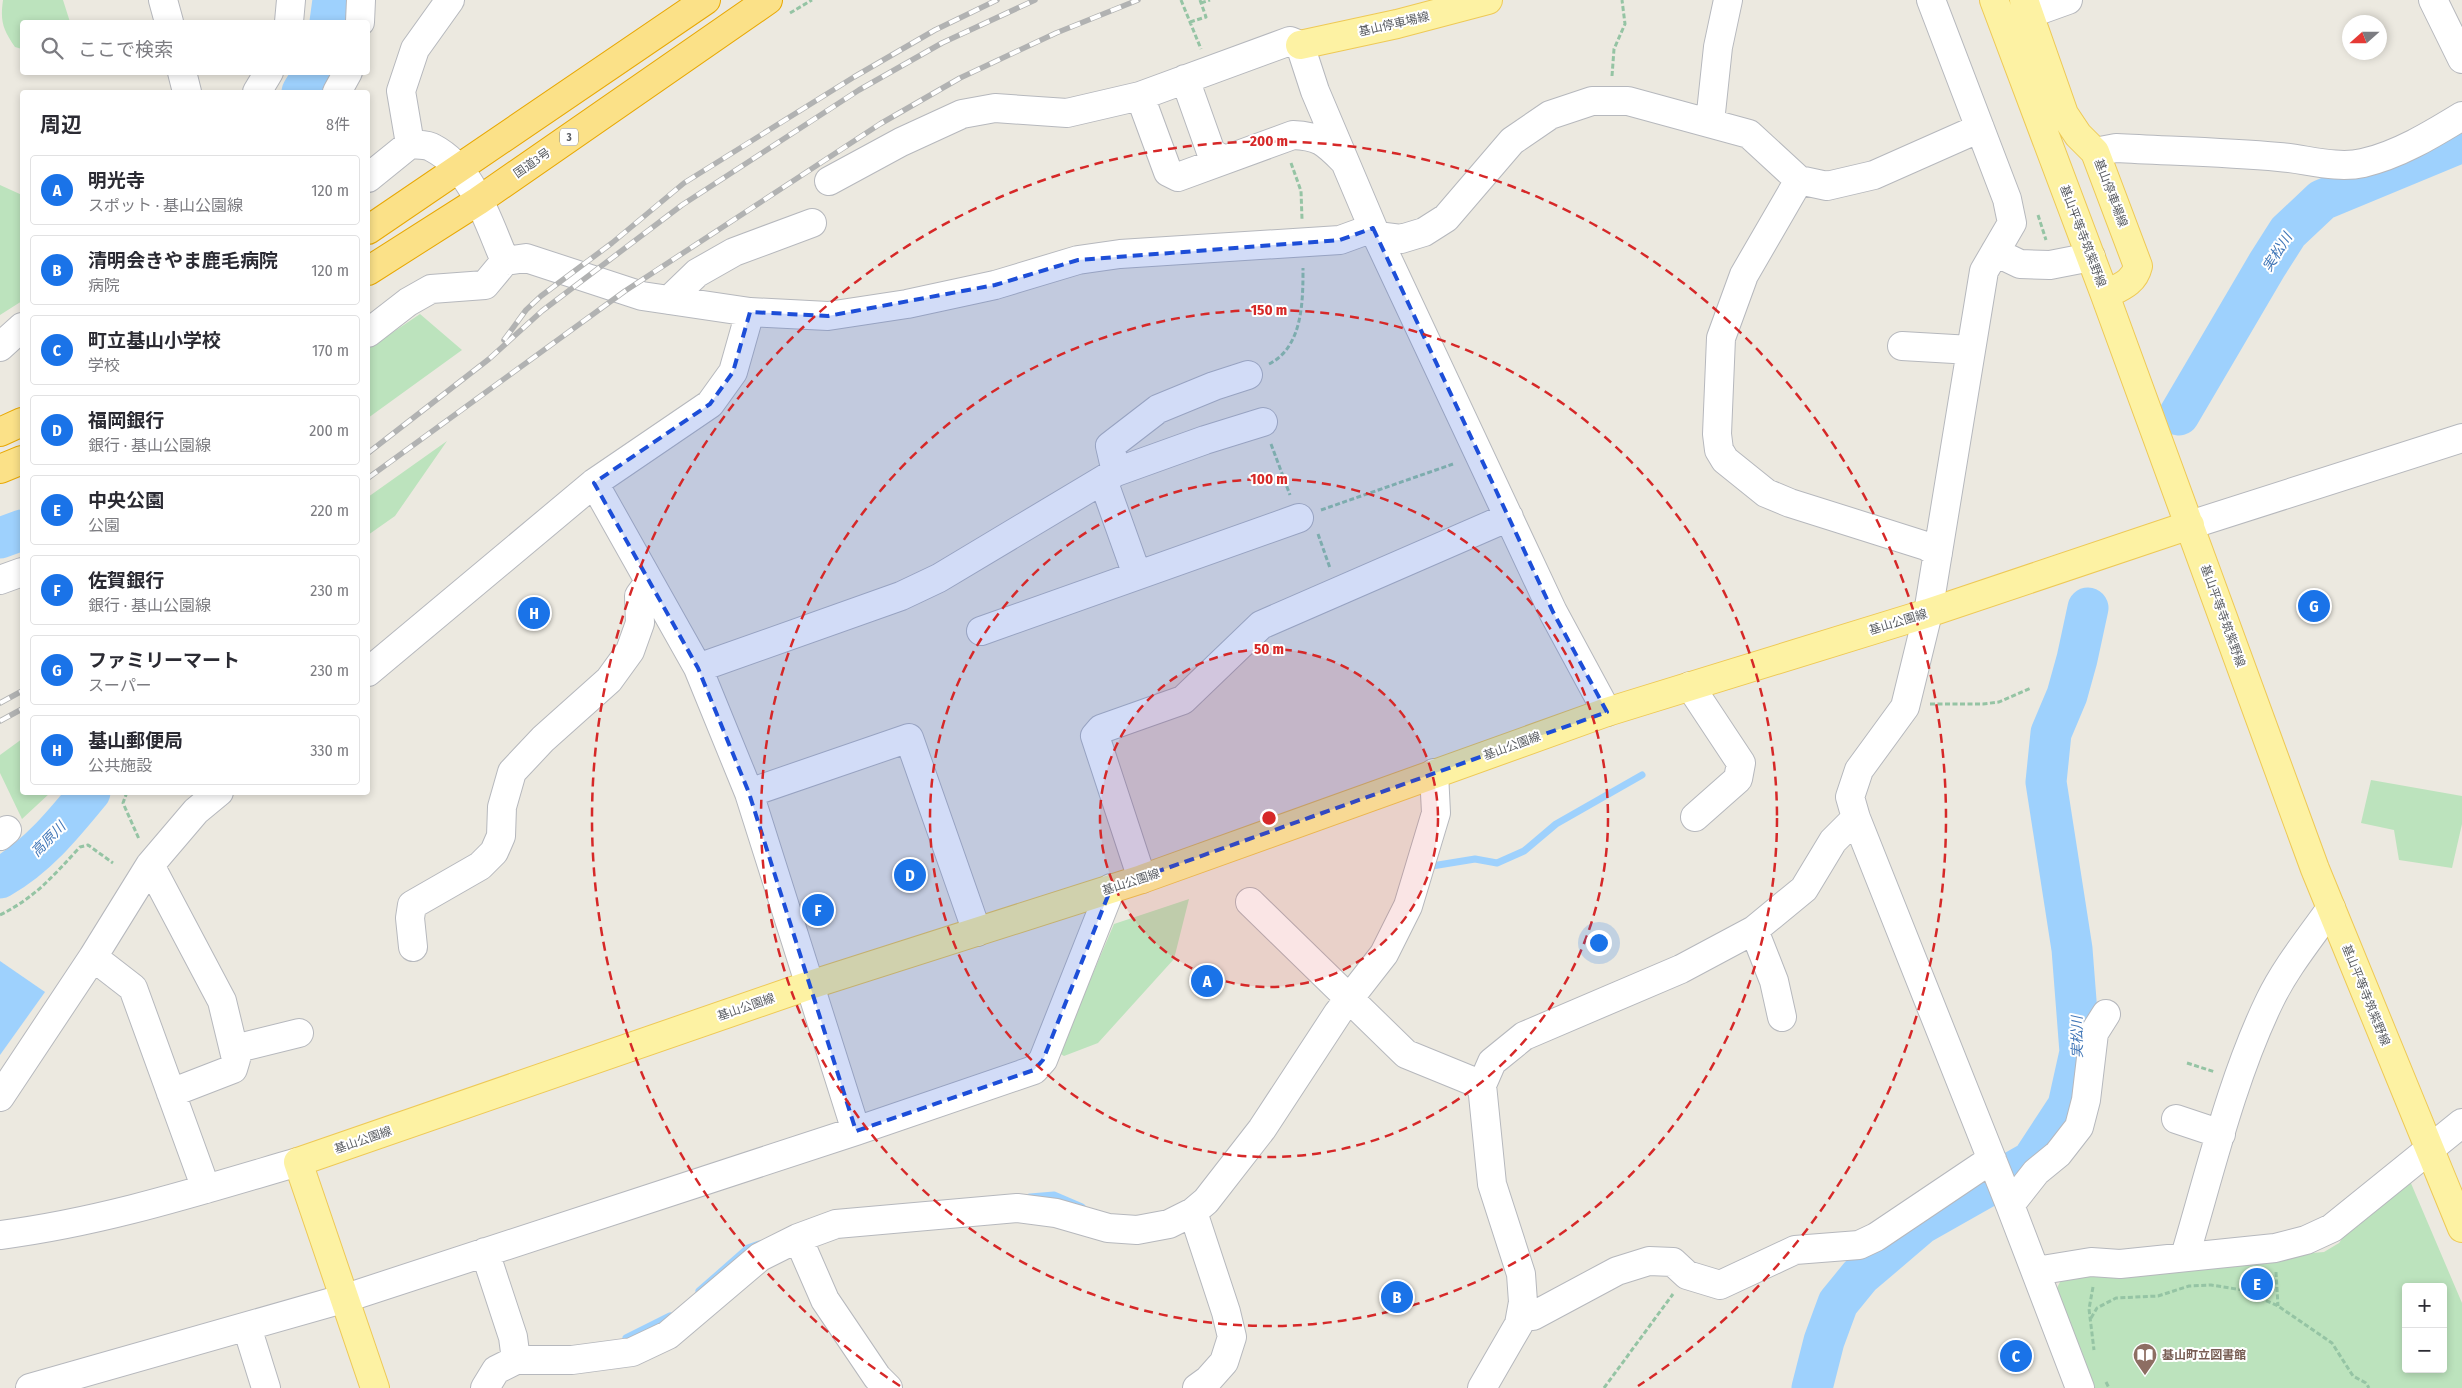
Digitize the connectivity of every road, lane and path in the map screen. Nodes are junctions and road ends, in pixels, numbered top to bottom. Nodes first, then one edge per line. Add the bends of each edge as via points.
1 (163, 0) edge
2 (291, 0) edge
3 (361, 0) edge
4 (450, 0) edge
5 (706, 0) edge
6 (768, 0) edge
7 (1181, 0) edge
8 (1210, 0) edge
9 (1488, 0) edge
10 (1622, 0) edge
11 (1728, 0) edge
12 (1931, 0) edge
13 (1994, 0) edge
14 (2068, 0) edge
15 (2433, 0) edge
16 (1201, 2) edge
17 (2026, 7) edge
18 (168, 20) edge
19 (289, 20) edge
20 (360, 20) edge
21 (1190, 22) junction
22 (1300, 45) junction
23 (1205, 47) dead end
24 (2462, 60) edge
25 (183, 75) edge
26 (267, 75) edge
27 (346, 75) edge
28 (1185, 79) junction
29 (186, 90) edge
30 (258, 90) edge
31 (338, 90) edge
32 (1315, 91) junction
33 (1140, 96) junction
34 (1610, 101) junction
35 (2462, 116) edge
36 (1710, 122) junction
37 (1980, 128) junction
38 (1293, 134) junction
39 (410, 144) junction
40 (2095, 152) junction
41 (1223, 160) junction
42 (1343, 160) junction
43 (1291, 163) dead end
44 (460, 169) junction
45 (370, 176) edge
46 (1799, 180) junction
47 (829, 181) dead end
48 (478, 201) junction
49 (812, 223) dead end
50 (370, 229) edge
51 (1375, 232) junction
52 (1303, 244) junction
53 (1995, 252) junction
54 (2090, 257) junction
55 (505, 261) junction
56 (370, 270) edge
57 (2105, 295) junction
58 (669, 300) junction
59 (750, 312) junction
60 (20, 328) edge
61 (370, 331) edge
62 (1902, 346) dead end
63 (0, 347) edge
64 (1971, 350) junction
65 (1248, 375) joint
66 (1263, 422) joint
67 (20, 423) edge
68 (0, 432) edge
69 (2462, 438) edge
70 (1453, 464) dead end
71 (1109, 476) junction
72 (594, 483) junction
73 (1304, 516) junction
74 (1509, 517) junction
75 (2190, 525) junction
76 (1938, 553) junction
77 (20, 573) edge
78 (1138, 575) junction
79 (0, 580) edge
80 (649, 582) junction
81 (1338, 590) junction
82 (1928, 613) junction
83 (981, 631) dead end
84 (698, 668) junction
85 (370, 670) edge
86 (1690, 686) junction
87 (2031, 688) dead end
88 (1905, 707) junction
89 (1607, 712) junction
90 (1434, 774) junction
91 (749, 793) junction
92 (126, 795) edge
93 (215, 795) edge
94 (1695, 817) dead end
95 (1856, 818) junction
96 (113, 863) dead end
97 (150, 865) junction
98 (1142, 879) junction
99 (1111, 888) junction
100 (1250, 902) dead end
101 (2331, 908) junction
102 (0, 915) edge
103 (1754, 930) junction
104 (976, 932) junction
105 (413, 947) dead end
106 (93, 957) junction
107 (810, 985) junction
108 (1349, 999) junction
109 (2106, 1014) dead end
110 (1782, 1017) dead end
111 (299, 1033) dead end
112 (234, 1049) junction
113 (1482, 1085) junction
114 (170, 1092) junction
115 (0, 1096) edge
116 (2176, 1118) dead end
117 (2462, 1123) edge
118 (856, 1131) junction
119 (2221, 1134) junction
120 (2429, 1150) junction
121 (1992, 1159) junction
122 (298, 1162) junction
123 (206, 1189) junction
124 (2010, 1205) junction
125 (1193, 1212) junction
126 (2462, 1228) edge
127 (0, 1235) edge
128 (798, 1238) junction
129 (2275, 1248) junction
130 (485, 1252) junction
131 (2185, 1256) junction
132 (2091, 1262) junction
133 (2036, 1272) junction
134 (1687, 1275) junction
135 (346, 1298) junction
136 (2278, 1306) junction
137 (1521, 1314) junction
138 (2092, 1318) junction
139 (247, 1327) junction
140 (2097, 1358) dead end
141 (516, 1360) junction
142 (2103, 1374) dead end
143 (30, 1388) edge
144 (266, 1388) edge
145 (375, 1388) edge
146 (485, 1388) edge
147 (888, 1388) edge
148 (1197, 1388) edge
149 (1482, 1388) edge
150 (1604, 1388) edge
151 (2080, 1388) edge
152 (2109, 1388) edge
153 (2369, 1388) edge

1 - 18 street
2 - 19 street
3 - 20 street
4 - 39 street via 415,49 401,91
5 - 44 highway
6 - 48 highway, 国道3号 / 3
7 - 21 path
8 - 16 path
9 - 22 main road, 基山停車場線
10 - 34 path via 1625,24 1614,49
11 - 36 street via 1718,47
12 - 37 street
13 - 54 main road, 基山平等寺筑紫野線
14 - 17 street
15 - 24 street
16 - 21 path via 1206,17
17 - 40 main road, 基山停車場線 via 2064,114
21 - 23 path via 1200,49
22 - 28 street via 1290,41
22 - 32 street
25 - 29 street
26 - 30 street
27 - 31 street
28 - 33 street
28 - 41 street via 1211,152
32 - 38 street
32 - 42 street
33 - 41 street via 1168,172 1178,177
33 - 47 street via 1067,113 994,108 962,114
34 - 36 street via 1628,101
34 - 51 street via 1592,101 1550,115 1512,141 1446,218 1424,232 1401,238
35 - 40 street via 2385,156 2361,163 2116,148
36 - 46 street via 1749,134
37 - 46 street via 1874,175 1827,186
37 - 53 street via 2007,199 2012,223
38 - 41 street
38 - 42 street via 1324,140
39 - 44 street via 431,146
39 - 45 street
40 - 57 main road, 基山停車場線 via 2138,266 2136,276 2127,284
42 - 51 street
43 - 52 path via 1301,191
44 - 48 street
44 - 50 highway
46 - 76 street via 1744,275 1721,338 1719,450 1725,460 1766,493 1926,546
48 - 55 street
48 - 56 highway, 国道3号 / 3
49 - 58 street via 734,252 697,273
51 - 52 street
51 - 74 street
52 - 59 street via 1120,254 1078,260 994,285 907,304 828,316
52 - 65 path via 1303,295 1293,339 1281,358
53 - 54 street via 2020,264 2050,265
53 - 64 street via 1984,271
54 - 57 main road, 基山平等寺筑紫野線
55 - 58 street via 526,258 611,287
55 - 61 street via 485,285 431,289
57 - 75 main road, 基山平等寺筑紫野線
58 - 59 street
59 - 72 street via 733,372 710,404
60 - 63 street
62 - 64 street
64 - 76 street
65 - 71 street via 1158,409 1110,446
66 - 71 street via 1204,440
66 - 73 path
67 - 68 highway
69 - 75 street
70 - 73 path
71 - 78 street
71 - 84 street via 939,578 901,596
72 - 80 street
72 - 85 street
73 - 78 street
73 - 81 path
74 - 81 street
74 - 89 street via 1553,612
75 - 82 main road, 基山公園線
75 - 101 main road, 基山平等寺筑紫野線
76 - 82 street
77 - 79 street
78 - 83 street
80 - 84 street
80 - 105 street via 639,596 640,623 630,651 609,680 543,739 512,772 502,807 501,836 494,852 480,866 412,905
81 - 98 street via 1261,625 1182,700 1101,729 1095,736
82 - 86 main road, 基山公園線
82 - 88 street
84 - 91 street
86 - 89 main road, 基山公園線
86 - 94 street via 1741,763 1738,778
87 - 88 path via 1999,702
88 - 95 street via 1859,770 1850,797
89 - 90 main road, 基山公園線
90 - 98 main road, 基山公園線
90 - 108 street via 1436,813 1408,906 1384,954
91 - 104 street via 908,738
91 - 107 street
92 - 97 path via 123,803
93 - 97 street via 196,811
95 - 103 street via 1833,842 1804,889
95 - 121 street
96 - 102 path via 88,845 80,847 41,890
97 - 106 street
97 - 112 street via 222,1001
98 - 99 main road, 基山公園線
99 - 104 main road, 基山公園線
99 - 118 street via 1043,1060 1034,1070
100 - 108 street
101 - 119 street via 2270,1000
101 - 120 main road, 基山平等寺筑紫野線
103 - 110 street via 1774,981
103 - 113 street via 1681,969 1524,1036 1492,1062
104 - 107 main road, 基山公園線
106 - 114 street via 132,988
106 - 115 street
107 - 118 street
107 - 122 main road, 基山公園線
108 - 113 street via 1406,1054
108 - 125 street via 1262,1129 1206,1201
109 - 124 street via 2094,1033 2086,1100 2079,1127
111 - 112 street
112 - 114 street via 233,1069
113 - 137 street via 1492,1184 1521,1274
114 - 123 street
116 - 119 street
117 - 120 street
118 - 130 street
119 - 131 street
120 - 126 main road, 基山平等寺筑紫野線
120 - 129 street via 2332,1228 2306,1240
121 - 124 street
121 - 134 street via 1884,1232 1859,1245 1795,1250 1720,1285
122 - 123 street
122 - 135 main road
123 - 127 street via 120,1214
124 - 133 street
125 - 128 street via 1169,1224 1137,1230 1108,1228 1056,1213 1018,1208 836,1224
125 - 148 street via 1232,1337 1224,1362
128 - 141 street via 760,1257 668,1335 632,1352 572,1360
128 - 147 street via 825,1300 877,1378
129 - 131 street
129 - 136 path
130 - 135 street
130 - 141 street via 513,1337
131 - 132 street via 2120,1264
132 - 133 street
132 - 138 path via 2094,1274 2089,1304
133 - 151 street
134 - 137 street via 1674,1262 1649,1261 1617,1271 1533,1316
134 - 150 path
135 - 139 street
135 - 145 main road
136 - 138 path via 2243,1290 2211,1285 2172,1290 2158,1296 2116,1298 2097,1308
136 - 153 path via 2332,1343 2353,1376 2366,1382
137 - 149 street via 1519,1324
138 - 140 path
139 - 143 street
139 - 144 street
141 - 146 street via 496,1370
142 - 152 path

